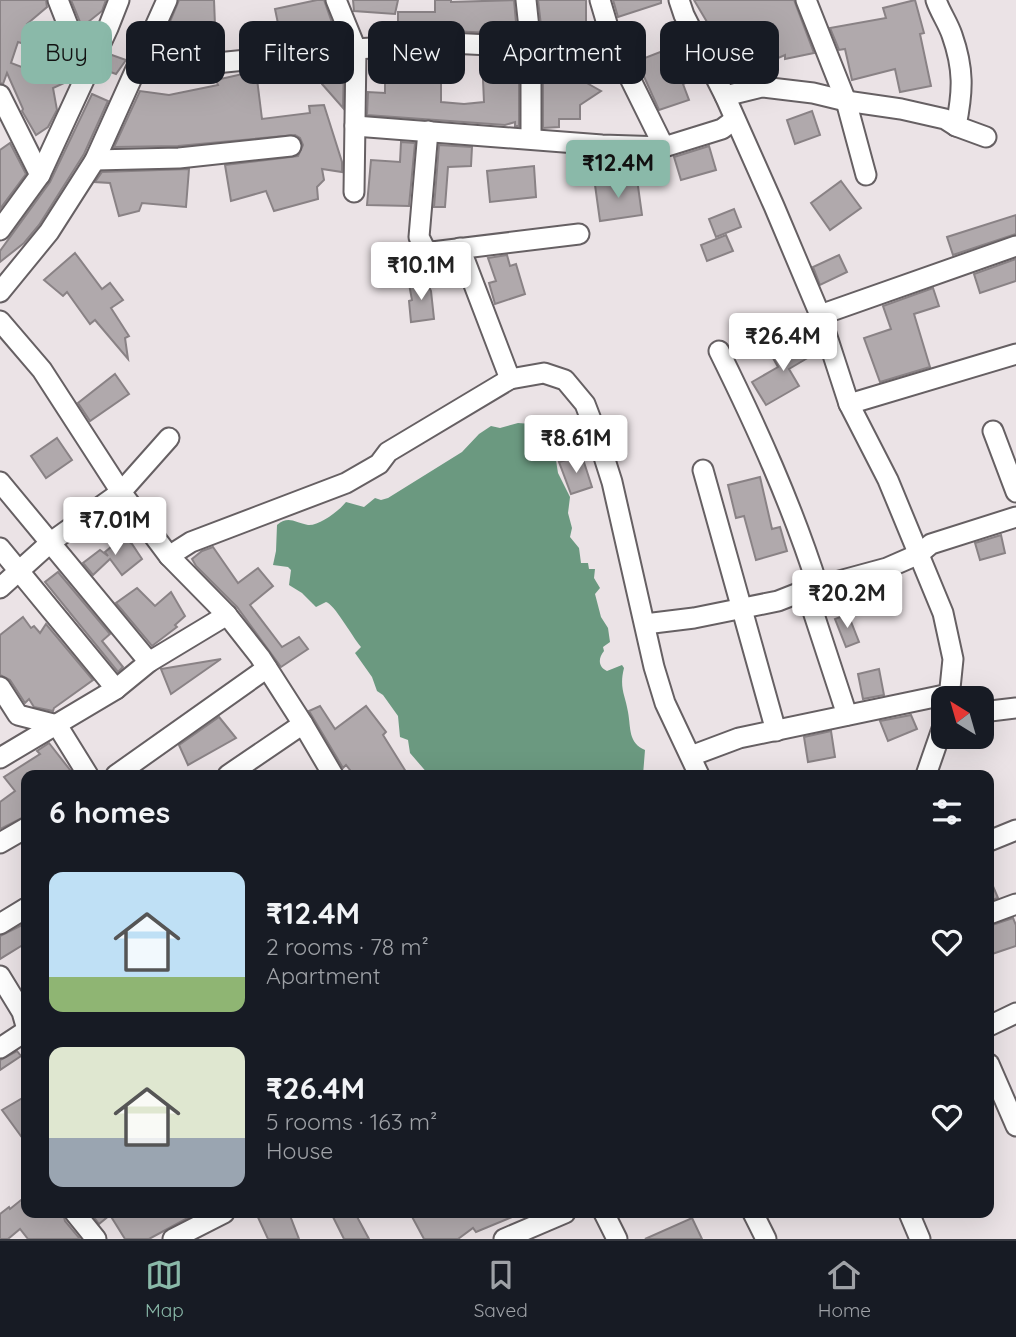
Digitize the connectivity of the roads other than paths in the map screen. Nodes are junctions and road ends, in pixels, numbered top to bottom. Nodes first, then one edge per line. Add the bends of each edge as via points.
1 (58, 0) edge
2 (119, 0) edge
3 (167, 0) edge
4 (336, 0) edge
5 (526, 0) edge
6 (600, 0) edge
7 (680, 0) edge
8 (806, 0) edge
9 (936, 0) edge
10 (66, 21) edge
11 (110, 21) edge
12 (158, 21) edge
13 (528, 21) edge
14 (606, 21) edge
15 (479, 44) edge
16 (356, 49) junction
17 (225, 62) edge
18 (82, 84) edge
19 (130, 84) edge
20 (531, 84) edge
21 (633, 84) edge
22 (0, 95) edge
23 (725, 96) junction
24 (846, 101) junction
25 (734, 120) junction
26 (355, 126) junction
27 (956, 126) junction
28 (428, 131) junction
29 (986, 136) dead end
30 (531, 138) junction
31 (290, 146) dead end
32 (664, 147) junction
33 (95, 160) junction
34 (40, 175) junction
35 (866, 175) dead end
36 (354, 192) dead end
37 (0, 230) edge
38 (579, 234) dead end
39 (1016, 246) edge
40 (460, 248) junction
41 (0, 292) edge
42 (820, 316) junction
43 (0, 321) edge
44 (719, 351) dead end
45 (1016, 354) edge
46 (510, 379) junction
47 (849, 404) junction
48 (993, 431) dead end
49 (169, 438) dead end
50 (703, 470) dead end
51 (0, 482) edge
52 (121, 492) junction
53 (1016, 492) edge
54 (1016, 517) edge
55 (51, 542) junction
56 (0, 548) edge
57 (919, 554) junction
58 (169, 556) junction
59 (19, 573) junction
60 (0, 588) edge
61 (812, 589) junction
62 (741, 608) junction
63 (227, 615) junction
64 (645, 624) junction
65 (149, 662) junction
66 (267, 668) junction
67 (950, 686) edge
68 (0, 687) edge
69 (116, 689) junction
70 (931, 699) edge
71 (1016, 708) edge
72 (994, 711) edge
73 (847, 715) junction
74 (303, 724) junction
75 (57, 725) junction
76 (776, 731) junction
77 (935, 749) edge
78 (2, 754) edge
79 (691, 756) junction
80 (85, 770) edge
81 (123, 770) edge
82 (235, 770) edge
83 (329, 770) edge
84 (697, 770) edge
85 (928, 770) edge
86 (1016, 830) edge
87 (21, 831) edge
88 (994, 839) edge
89 (0, 843) edge
90 (1016, 904) edge
91 (21, 911) edge
92 (994, 912) edge
93 (0, 924) edge
94 (0, 976) edge
95 (21, 1013) edge
96 (1016, 1013) edge
97 (21, 1024) edge
98 (994, 1024) edge
99 (0, 1048) edge
100 (994, 1074) edge
101 (1014, 1115) edge
102 (79, 1218) edge
103 (214, 1218) edge
104 (551, 1218) edge
105 (606, 1218) edge
106 (756, 1218) edge
107 (911, 1218) edge
108 (516, 1230) edge
109 (96, 1239) edge
110 (173, 1239) edge
111 (617, 1239) edge
112 (766, 1239) edge
113 (920, 1239) edge

1 - 10 street
2 - 11 street
3 - 12 street
4 - 16 street
5 - 13 street
6 - 14 street
7 - 23 street
8 - 24 street
9 - 27 street via 952,34 963,75
15 - 16 street
16 - 17 street
16 - 26 street
18 - 34 street
19 - 33 street
20 - 30 street
21 - 32 street
22 - 34 street
23 - 24 street via 762,87
23 - 25 street
24 - 27 street via 901,108
24 - 35 street
25 - 32 street via 722,129
25 - 42 street
26 - 28 street
26 - 36 street
27 - 29 street
28 - 30 street
28 - 40 street via 419,237 432,252
30 - 32 street
31 - 33 street via 179,158
33 - 41 street via 49,232
34 - 37 street
38 - 40 street
39 - 42 street
40 - 46 street
42 - 47 street
43 - 52 street via 42,370
44 - 61 street via 803,539
45 - 47 street
46 - 58 street via 346,484 191,542
46 - 64 street via 544,373 565,380 585,404 612,482
47 - 57 street
48 - 53 street
49 - 52 street
50 - 62 street
51 - 55 street
52 - 55 street
52 - 58 street
54 - 57 street via 931,544
55 - 59 street
55 - 65 street
56 - 59 street
57 - 61 street
57 - 67 street via 945,624 953,659
58 - 63 street
59 - 60 street
59 - 69 street
61 - 62 street
61 - 73 street
62 - 64 street
62 - 76 street
63 - 65 street
63 - 66 street
64 - 79 street via 665,703
65 - 69 street
66 - 74 street
66 - 81 street
68 - 75 street via 18,715
69 - 75 street
70 - 73 street
71 - 72 street
73 - 76 street
74 - 82 street
74 - 83 street
75 - 78 street
75 - 80 street
76 - 79 street via 739,738
77 - 85 street
79 - 84 street
86 - 88 street
87 - 89 street
90 - 92 street
91 - 93 street
94 - 95 street
96 - 98 street
97 - 99 street
100 - 101 street
102 - 109 street
103 - 110 street
104 - 108 street
105 - 111 street
106 - 112 street
107 - 113 street

